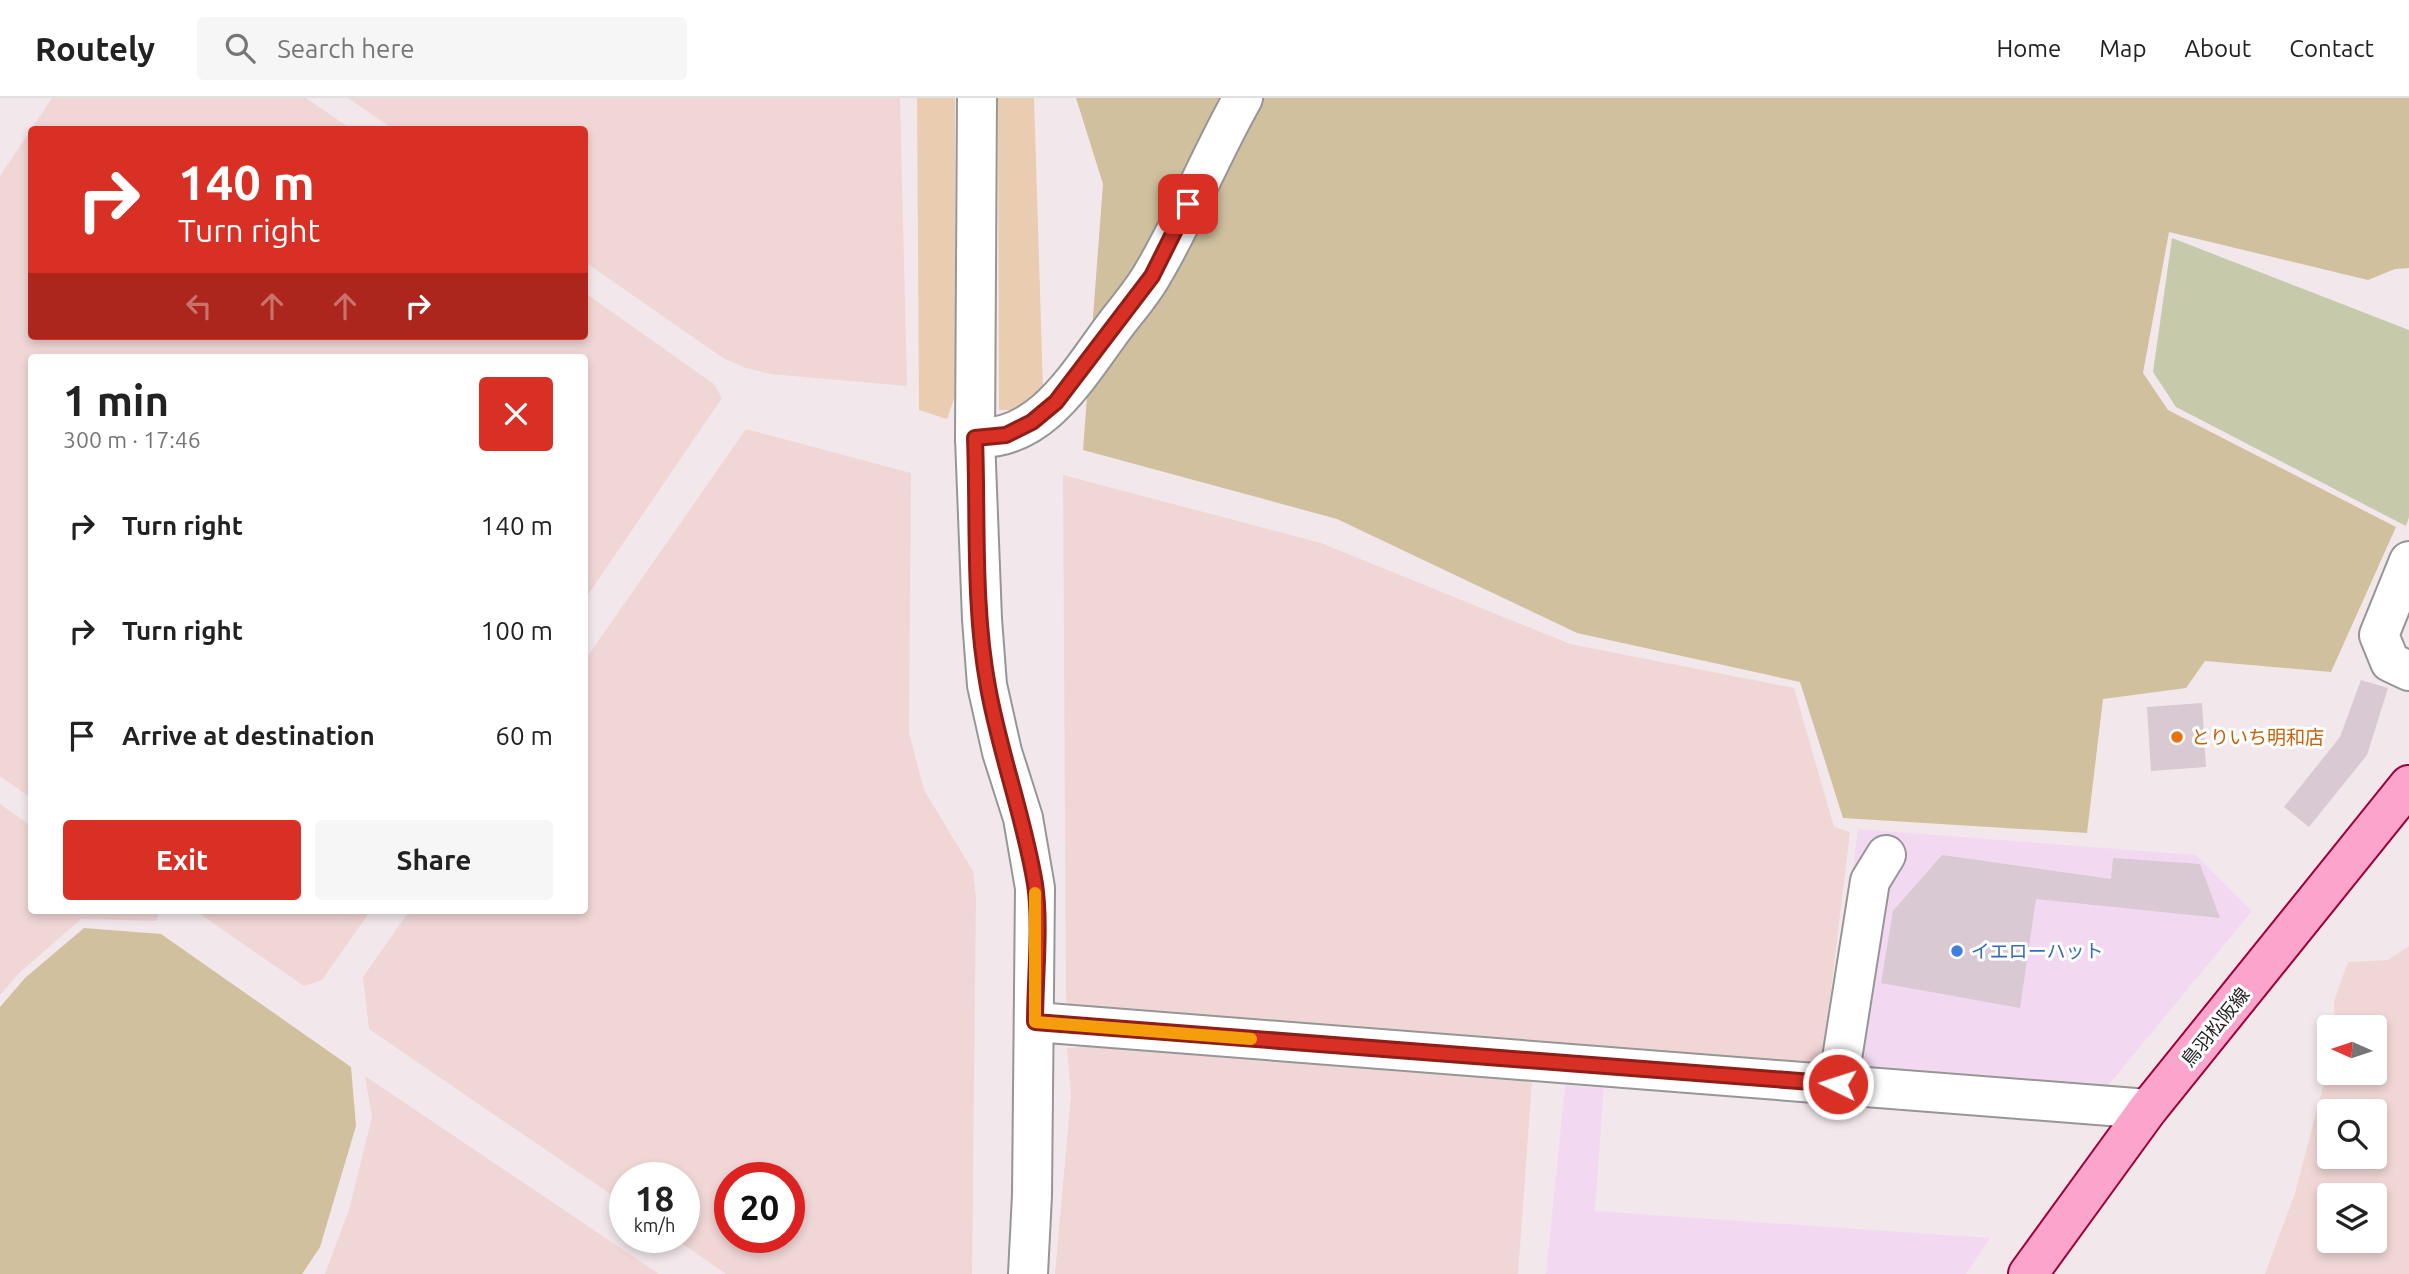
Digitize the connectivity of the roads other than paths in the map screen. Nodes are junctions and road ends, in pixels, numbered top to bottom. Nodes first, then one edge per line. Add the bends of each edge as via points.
1 (977, 98) edge
2 (1242, 98) edge
3 (975, 438) junction
4 (2409, 561) edge
5 (2409, 671) edge
6 (2409, 785) edge
7 (1886, 855) dead end
8 (1035, 1022) junction
9 (1838, 1084) junction
10 (2148, 1109) junction
11 (1028, 1274) edge
12 (2028, 1274) edge

1 - 3 street
2 - 3 street via 1152,276 1078,376 1032,422 1006,435
3 - 8 street via 988,685 1002,752 1023,818 1035,888
4 - 5 street via 2379,635 2390,662
6 - 10 main road, 鳥羽松阪線
7 - 9 street via 1870,881
8 - 9 street
8 - 11 street
9 - 10 street
10 - 12 main road, 鳥羽松阪線

